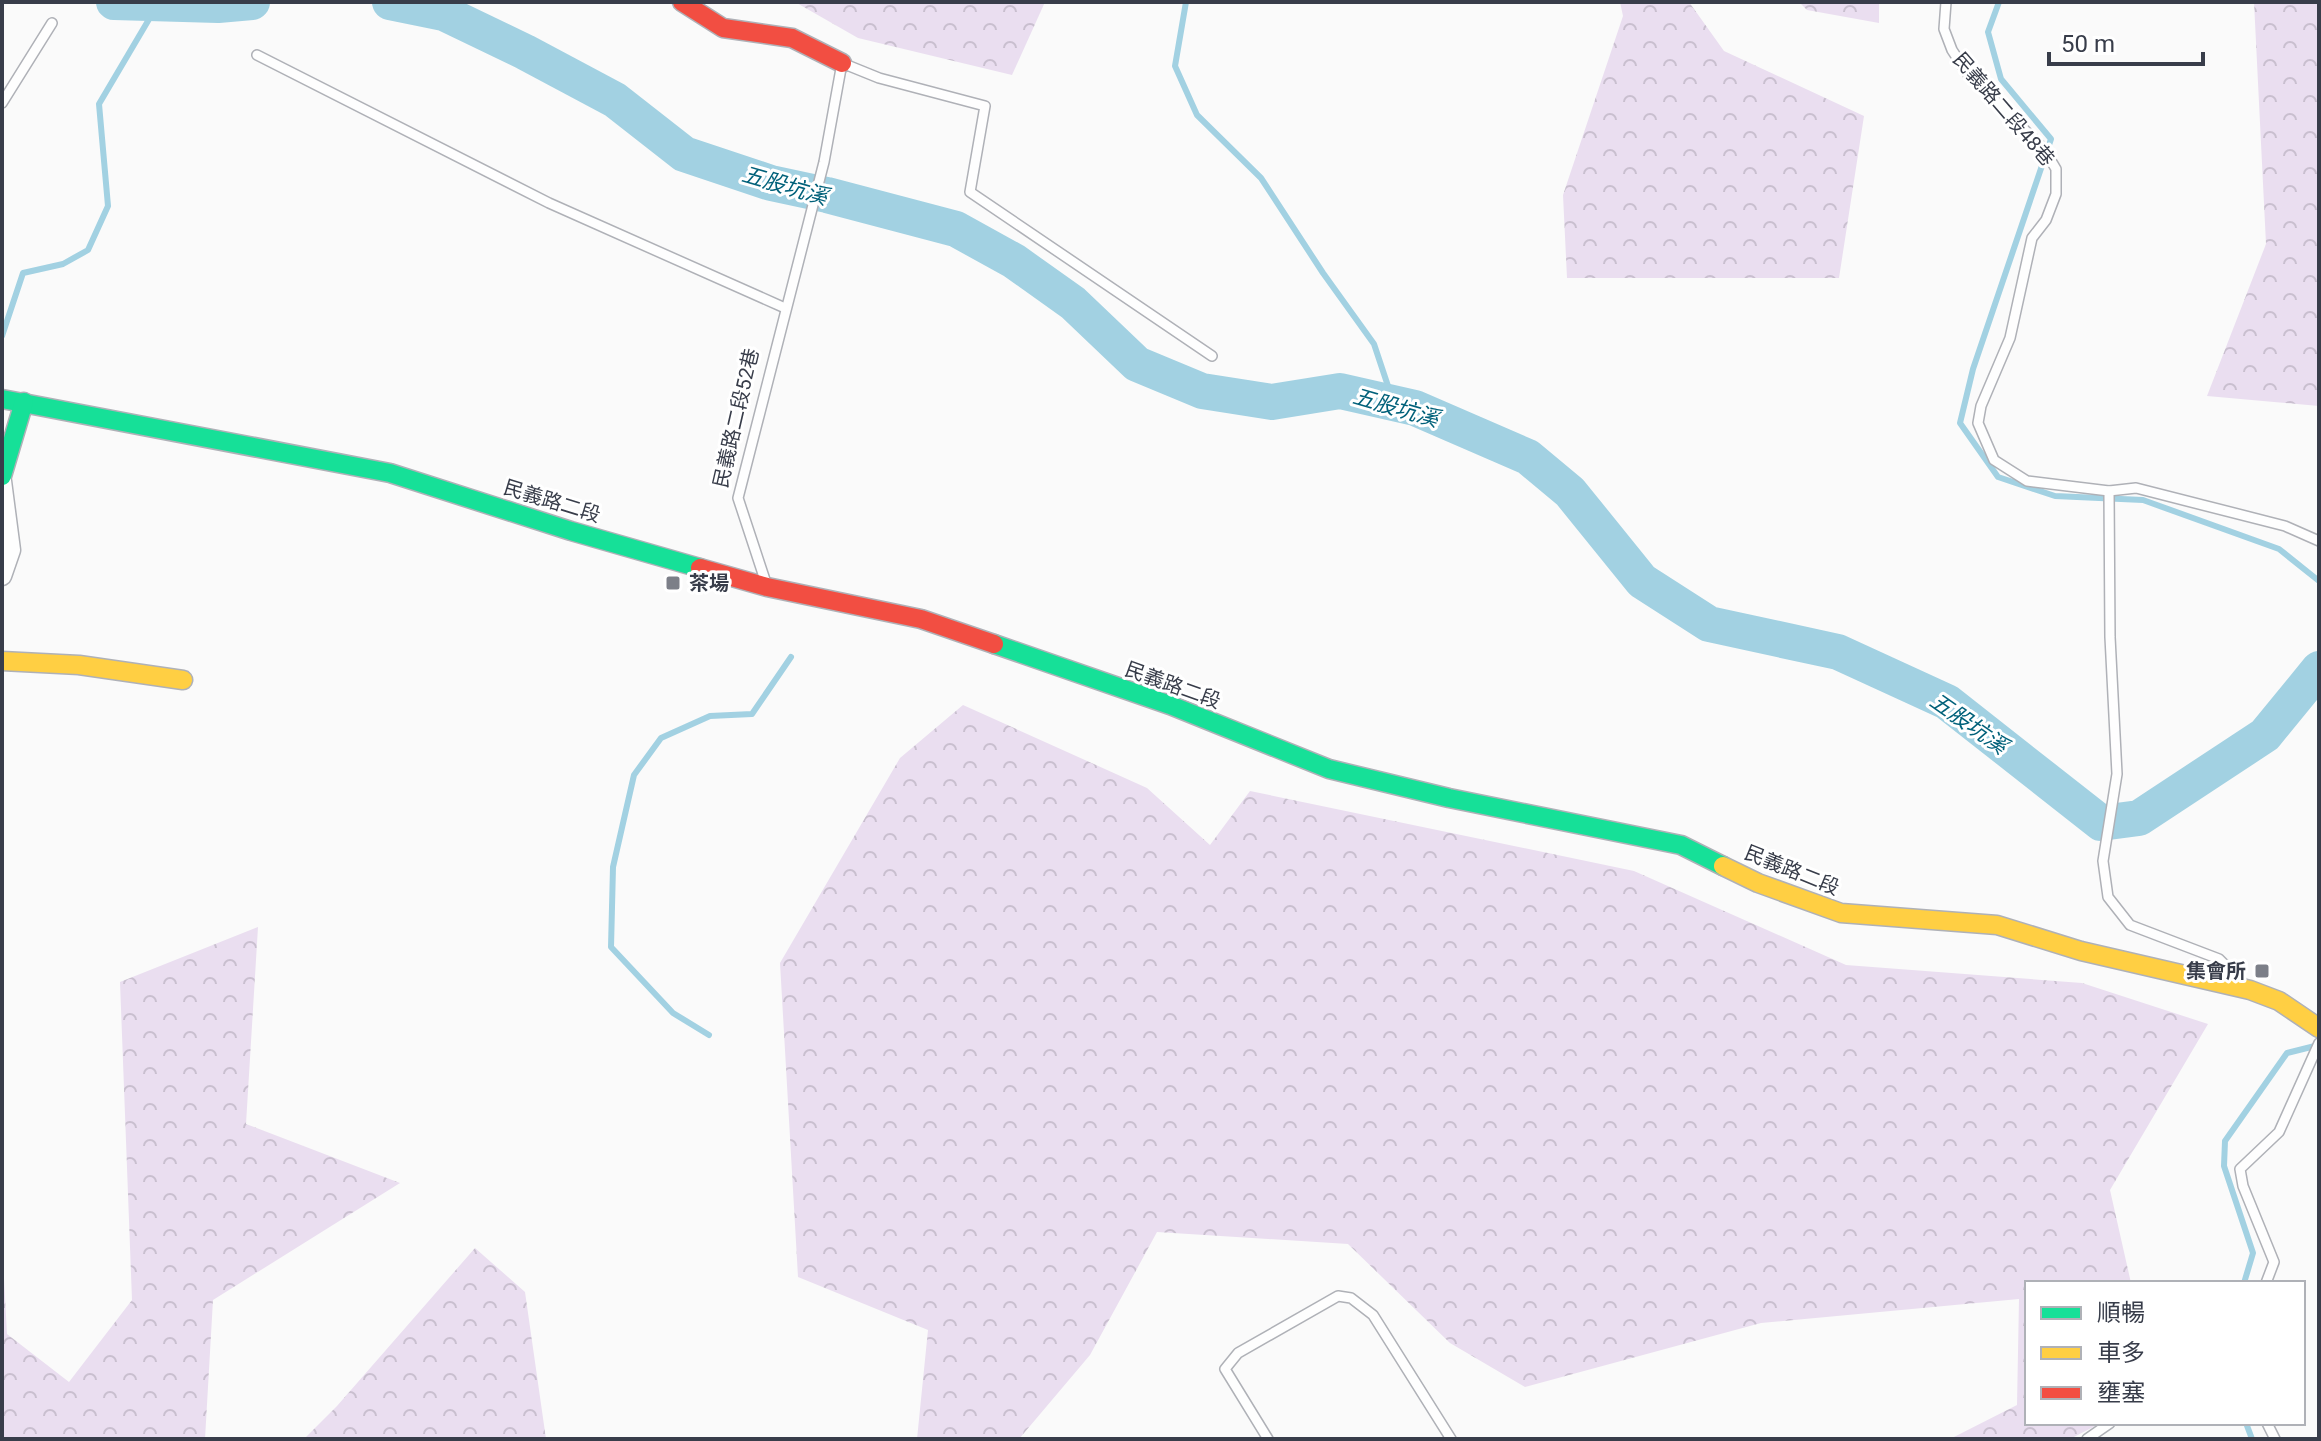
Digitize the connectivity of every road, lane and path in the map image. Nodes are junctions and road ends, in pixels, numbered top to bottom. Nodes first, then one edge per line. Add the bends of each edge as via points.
1 (682, 2) edge
2 (1946, 2) edge
3 (52, 23) dead end
4 (257, 55) dead end
5 (842, 63) junction
6 (2, 103) edge
7 (785, 308) junction
8 (1212, 356) dead end
9 (11, 400) edge
10 (2, 479) edge
11 (2109, 491) junction
12 (2319, 541) edge
13 (2, 576) edge
14 (767, 587) junction
15 (2, 661) edge
16 (183, 680) dead end
17 (2250, 990) junction
18 (2319, 1028) edge
19 (2319, 1043) edge
20 (2267, 1281) edge
21 (2107, 1425) edge
22 (1268, 1439) edge
23 (1451, 1439) edge
24 (2087, 1439) edge

1 - 5 main road via 723,28 792,38
2 - 11 lane, 民義路二段48巷 via 1944,29 1967,73 2044,149 2056,169 2056,194 2032,238 2010,338 1978,423 1994,460 2027,481
3 - 6 lane
4 - 7 lane via 549,203
5 - 7 lane, 民義路二段52巷 via 824,162
5 - 8 lane via 985,106 970,192
7 - 14 lane, 民義路二段52巷 via 738,498
9 - 10 main road
9 - 14 main road, 民義路二段 via 390,473
10 - 13 street via 11,550
11 - 12 lane, 民義路二段48巷 via 2136,488 2285,526
11 - 17 lane via 2117,774 2103,861 2108,897 2130,925 2219,959
14 - 17 main road, 民義路二段 via 921,619 1170,705 1329,769 1681,845 1758,883 1841,913 1997,925 2081,951
15 - 16 main road via 79,665
17 - 18 main road, 民義路二段 via 2279,1001
19 - 20 lane via 2279,1132 2240,1169 2274,1262
21 - 24 lane
22 - 23 lane via 1225,1369 1238,1353 1338,1296 1351,1298 1373,1315

